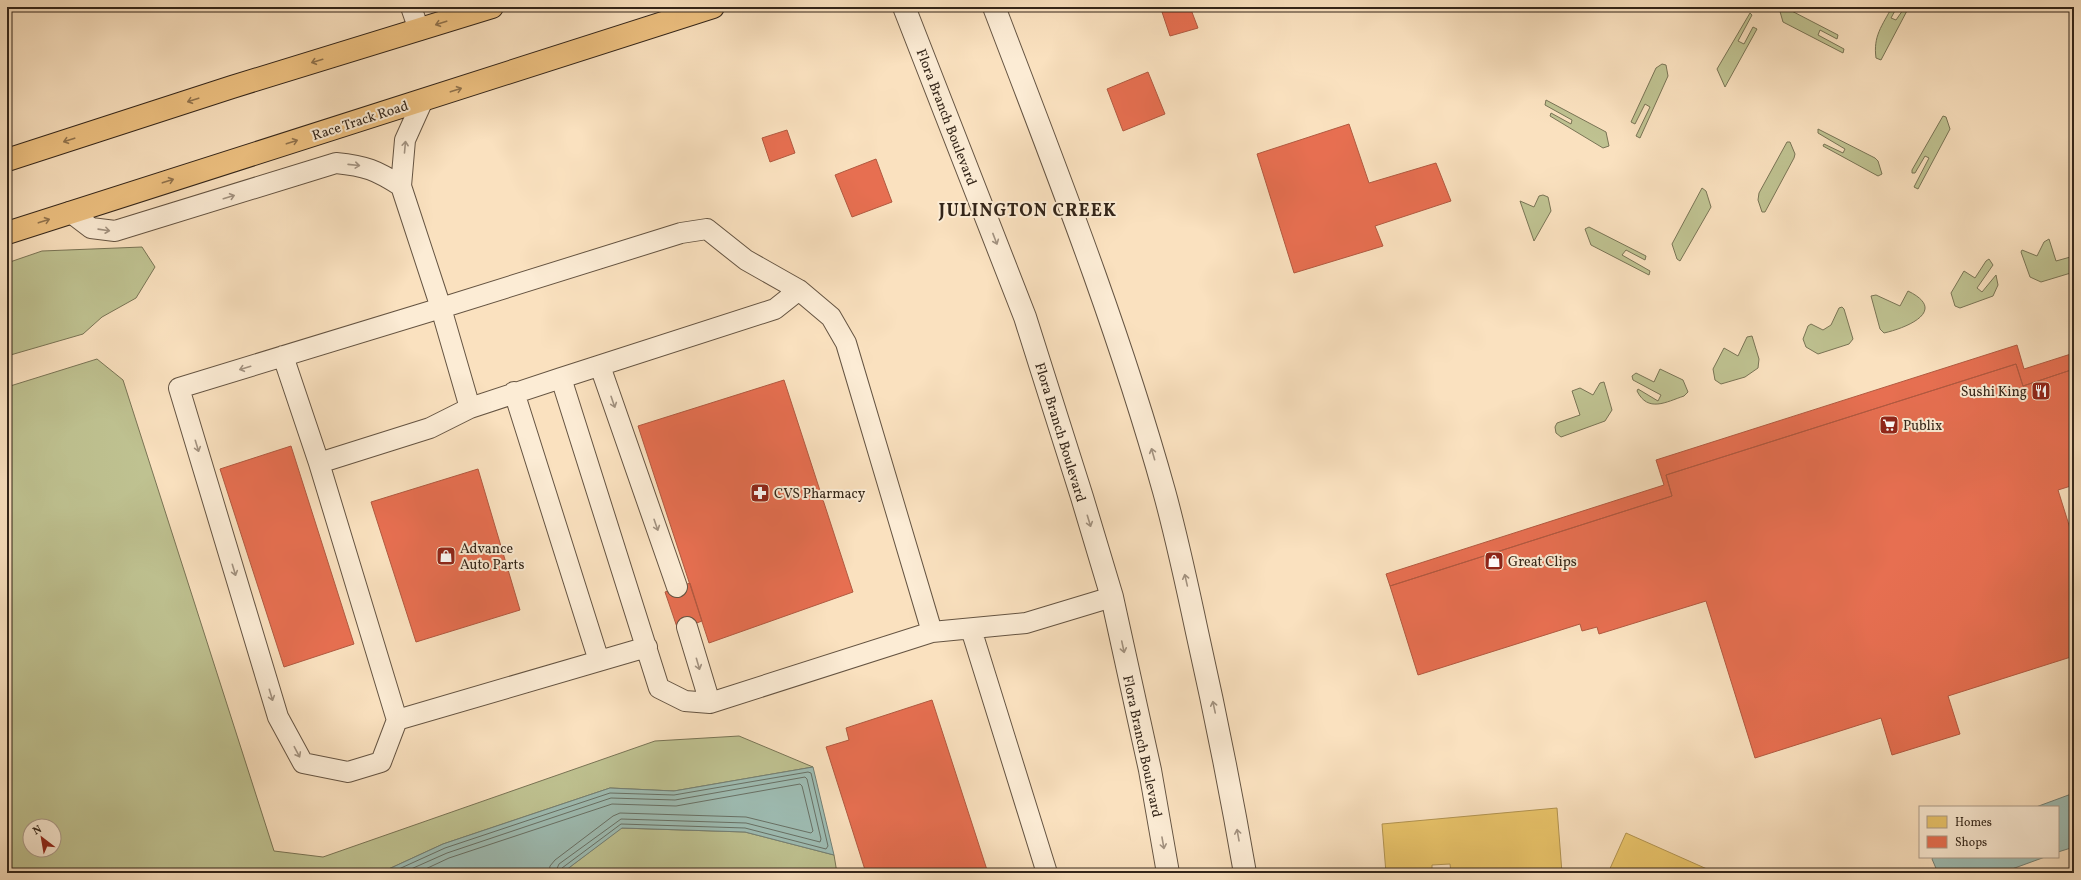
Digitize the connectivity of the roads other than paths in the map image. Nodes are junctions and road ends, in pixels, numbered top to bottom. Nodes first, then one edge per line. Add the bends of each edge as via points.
1 (411, 7) edge
2 (492, 7) edge
3 (713, 7) edge
4 (904, 7) edge
5 (994, 7) edge
6 (419, 30) junction
7 (423, 100) junction
8 (7, 160) edge
9 (401, 186) junction
10 (70, 212) junction
11 (7, 233) edge
12 (799, 290) junction
13 (441, 308) junction
14 (283, 356) junction
15 (600, 366) junction
16 (561, 378) junction
17 (514, 392) junction
18 (470, 408) junction
19 (319, 463) junction
20 (677, 587) dead end
21 (1112, 597) junction
22 (687, 627) dead end
23 (971, 629) junction
24 (932, 632) junction
25 (647, 646) junction
26 (599, 661) junction
27 (710, 703) junction
28 (397, 720) junction
29 (1047, 873) edge
30 (1168, 873) edge
31 (1245, 873) edge

1 - 6 lane
2 -> 6 main road
7 -> 3 main road, Race Track Road
4 -> 21 street, Flora Branch Boulevard via 1025,317
31 -> 5 street via 1224,755 1165,492 1133,384 1087,250
6 -> 8 main road
9 -> 7 lane via 405,140
10 -> 7 main road, Race Track Road
10 -> 9 lane via 91,228 115,231 336,164 358,165 375,170
9 - 13 lane
11 -> 10 main road, Race Track Road
12 - 13 lane via 746,260 707,230 681,233
12 - 15 lane via 774,309
12 - 24 lane via 831,317 846,343
13 - 14 lane
13 - 18 lane
14 - 19 lane
14 -> 28 lane via 179,388 278,717 303,763 348,772 381,762
15 - 16 lane
15 -> 20 lane
16 - 17 lane
16 - 25 lane
17 - 18 lane
17 - 26 lane
18 - 19 lane via 430,428
19 - 28 lane
21 - 23 lane via 1026,623
21 -> 30 street, Flora Branch Boulevard via 1150,770
22 -> 27 lane
23 - 24 lane
23 - 29 lane
24 - 27 lane
25 - 26 lane
25 - 27 lane via 659,688 685,701
26 - 28 lane

